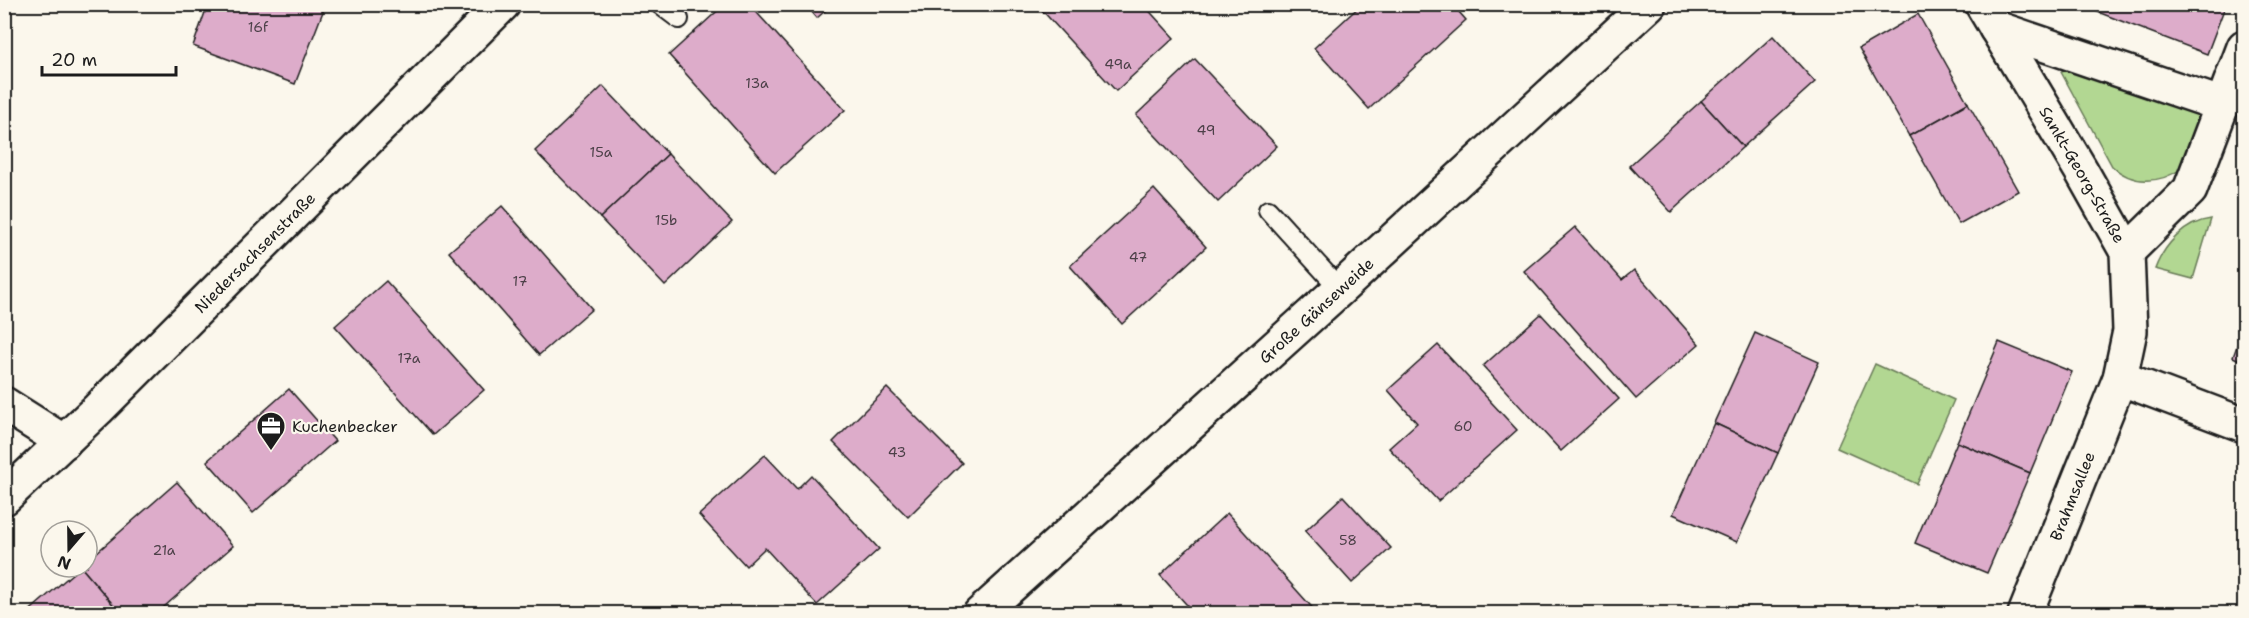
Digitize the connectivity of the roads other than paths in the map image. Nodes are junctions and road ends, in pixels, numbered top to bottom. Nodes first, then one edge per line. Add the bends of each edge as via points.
1 (503, 4) edge
2 (659, 4) edge
3 (1649, 4) edge
4 (1989, 16) edge
5 (679, 19) dead end
6 (2244, 47) edge
7 (2223, 105) junction
8 (1268, 210) dead end
9 (2127, 252) junction
10 (1340, 289) junction
11 (2120, 378) junction
12 (4, 404) edge
13 (2244, 425) edge
14 (64, 442) junction
15 (4, 498) edge
16 (980, 614) edge
17 (2025, 614) edge

1 - 14 street, Niedersachsenstraße
2 - 5 lane
3 - 10 street, Große Gänseweide
4 - 7 street, Sankt-Georg-Straße
4 - 9 street, Sankt-Georg-Straße
6 - 7 street
7 - 9 street via 2190,190
8 - 10 lane
9 - 11 street, Sankt-Georg-Straße via 2130,331
10 - 16 street, Große Gänseweide
11 - 13 street
11 - 17 street, Brahmsallee
12 - 14 street
14 - 15 street, Niedersachsenstraße

